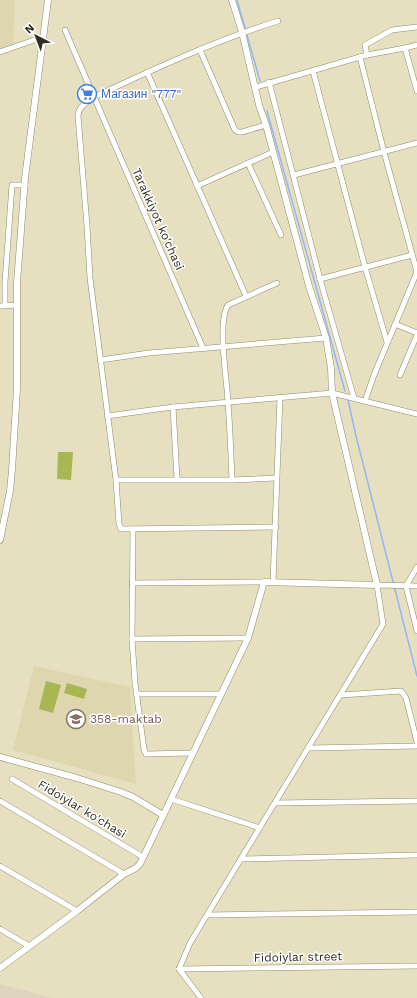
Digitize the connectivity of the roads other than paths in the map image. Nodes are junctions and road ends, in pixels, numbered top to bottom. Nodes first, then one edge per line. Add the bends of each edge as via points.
1 (48, 0) edge
2 (232, 0) edge
3 (278, 21) dead end
4 (417, 27) edge
5 (65, 30) dead end
6 (242, 32) junction
7 (43, 37) junction
8 (417, 45) edge
9 (405, 48) junction
10 (200, 50) junction
11 (0, 52) edge
12 (367, 55) junction
13 (360, 57) junction
14 (313, 71) junction
15 (147, 72) junction
16 (269, 82) junction
17 (256, 87) junction
18 (417, 91) edge
19 (94, 97) junction
20 (266, 125) junction
21 (417, 143) edge
22 (273, 152) junction
23 (384, 152) junction
24 (248, 163) junction
25 (338, 164) junction
26 (294, 175) junction
27 (25, 185) junction
28 (197, 186) junction
29 (281, 235) dead end
30 (412, 255) junction
31 (365, 268) junction
32 (417, 272) edge
33 (320, 279) junction
34 (277, 283) dead end
35 (246, 296) junction
36 (2, 306) edge
37 (16, 306) junction
38 (395, 324) junction
39 (417, 334) edge
40 (326, 338) junction
41 (387, 342) junction
42 (223, 347) junction
43 (203, 348) junction
44 (100, 360) junction
45 (400, 375) dead end
46 (332, 393) junction
47 (280, 397) junction
48 (354, 398) junction
49 (365, 401) junction
50 (228, 403) junction
51 (173, 407) junction
52 (417, 414) edge
53 (107, 416) junction
54 (276, 478) junction
55 (177, 479) junction
56 (116, 480) junction
57 (232, 480) junction
58 (276, 527) junction
59 (132, 529) junction
60 (0, 540) edge
61 (417, 567) edge
62 (264, 582) junction
63 (274, 582) junction
64 (132, 583) junction
65 (377, 585) junction
66 (406, 586) junction
67 (417, 586) edge
68 (417, 631) edge
69 (248, 638) junction
70 (132, 639) junction
71 (137, 694) junction
72 (221, 694) junction
73 (341, 695) junction
74 (417, 742) edge
75 (417, 746) edge
76 (308, 748) junction
77 (193, 753) junction
78 (0, 757) edge
79 (12, 779) dead end
80 (170, 799) junction
81 (0, 800) edge
82 (417, 801) edge
83 (275, 803) junction
84 (163, 815) junction
85 (260, 828) junction
86 (417, 855) edge
87 (143, 857) junction
88 (241, 859) junction
89 (0, 866) edge
90 (124, 874) junction
91 (77, 911) junction
92 (417, 912) edge
93 (208, 915) junction
94 (0, 929) edge
95 (29, 946) junction
96 (417, 966) edge
97 (0, 968) edge
98 (179, 969) junction
99 (202, 998) edge

1 - 7 street
2 - 6 street
3 - 6 street
4 - 12 street via 392,30 365,45
5 - 19 street, Tarakkiyot ko'chasi
6 - 10 street
6 - 17 street
7 - 11 street
7 - 27 street
8 - 9 street
9 - 12 street
9 - 18 street
10 - 15 street
10 - 20 street via 235,130 242,132
12 - 13 street
13 - 14 street
13 - 23 street
14 - 16 street
14 - 25 street
15 - 19 street
15 - 28 street
16 - 17 street
16 - 26 street
17 - 20 street
19 - 43 street, Tarakkiyot ko'chasi
19 - 44 street via 81,106 78,116 90,278
20 - 22 street
21 - 23 street
22 - 24 street
22 - 40 street via 309,286
23 - 25 street
23 - 30 street
24 - 28 street
24 - 29 street
25 - 26 street
25 - 31 street
26 - 33 street
27 - 36 street via 12,185
27 - 37 street
28 - 35 street
30 - 31 street
30 - 32 street
31 - 33 street
31 - 41 street
32 - 38 street
33 - 48 street
34 - 35 street
35 - 42 street via 228,305 226,309
36 - 37 street
37 - 60 street via 16,395 12,470
38 - 39 street
38 - 41 street
39 - 45 street
40 - 42 street
40 - 46 street
41 - 49 street
42 - 43 street
42 - 50 street
43 - 44 street
44 - 53 street
46 - 47 street
46 - 48 street
46 - 65 street
47 - 50 street
47 - 54 street
48 - 49 street
49 - 52 street
50 - 51 street
50 - 57 street
51 - 53 street
51 - 55 street
53 - 56 street
54 - 57 street
54 - 58 street
55 - 56 street
55 - 57 street
56 - 59 street via 119,524 121,530
58 - 59 street
58 - 63 street
59 - 64 street
61 - 66 street
62 - 63 street
62 - 64 street
62 - 69 street
63 - 65 street
64 - 70 street
65 - 66 street
65 - 73 street via 383,624
66 - 67 street
66 - 68 street
69 - 70 street
69 - 72 street
70 - 71 street
71 - 72 street
71 - 77 street via 146,754
72 - 77 street
73 - 74 street via 401,691 406,698
73 - 76 street
75 - 76 street
76 - 83 street
77 - 80 street
78 - 84 street via 121,792
79 - 87 street, Fidoiylar ko'chasi
80 - 84 street
80 - 85 street
81 - 90 street
82 - 83 street
83 - 85 street
84 - 87 street
85 - 88 street
86 - 88 street
87 - 90 street via 136,868
88 - 93 street
89 - 91 street
90 - 91 street
91 - 95 street
92 - 93 street
93 - 98 street via 190,943
94 - 95 street
95 - 97 street
96 - 98 street, Fidoiylar street
98 - 99 street

